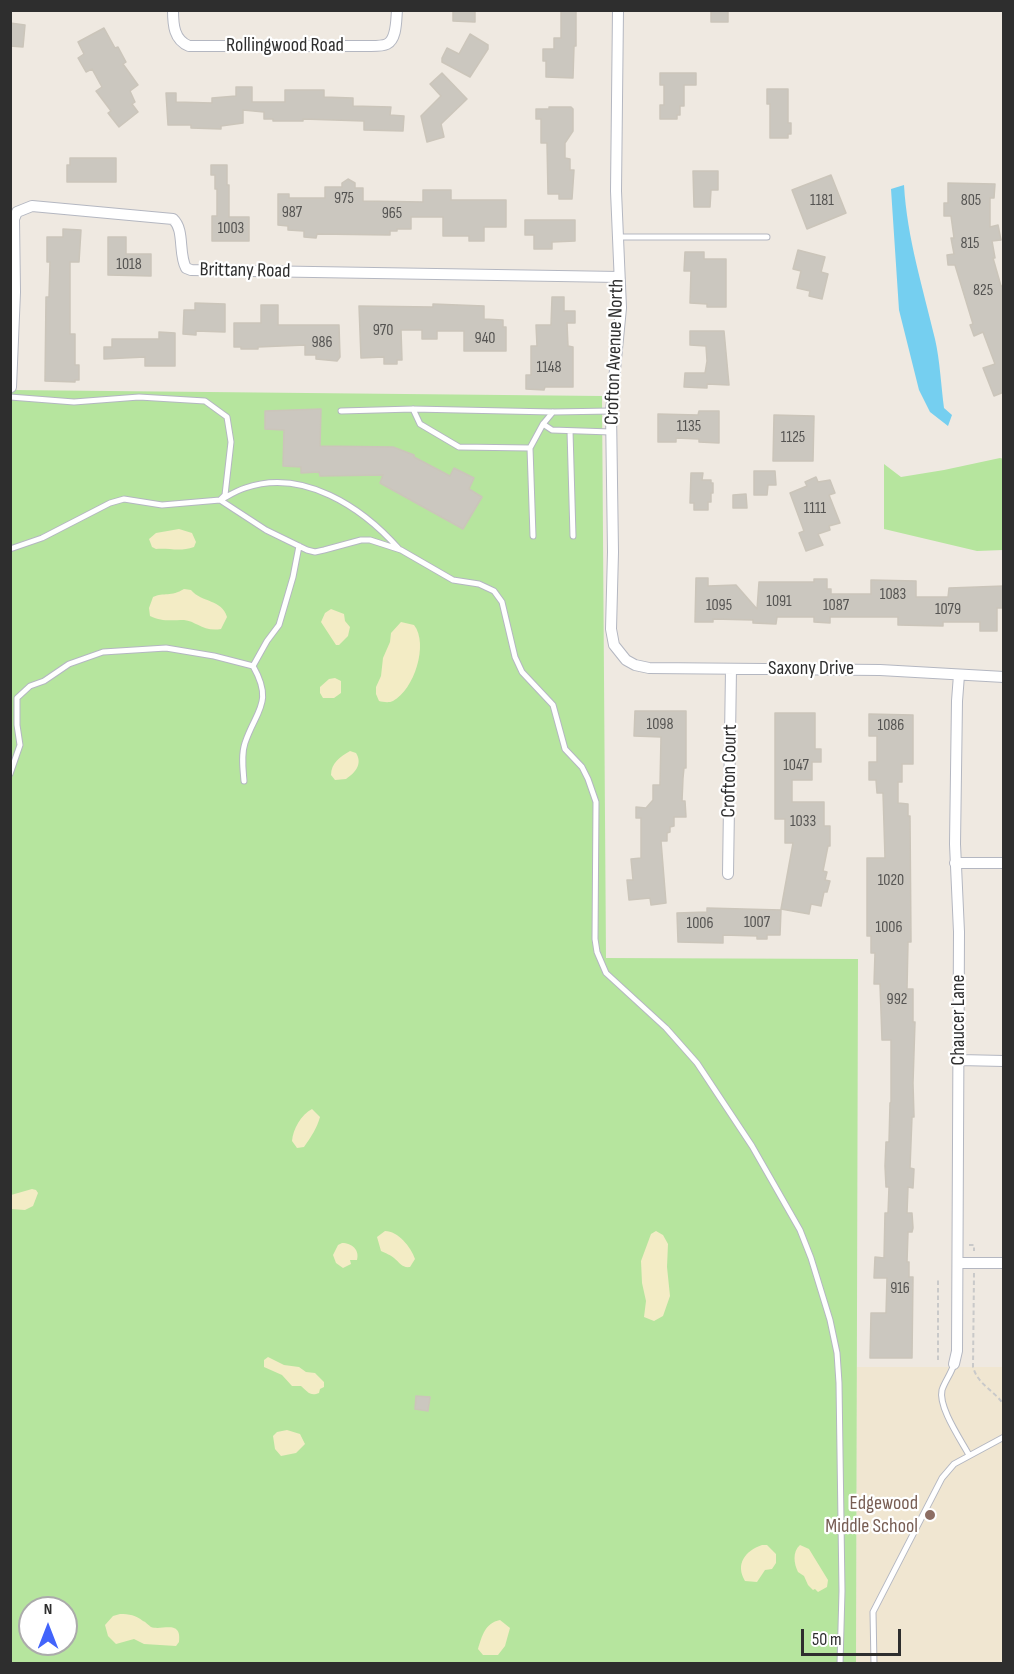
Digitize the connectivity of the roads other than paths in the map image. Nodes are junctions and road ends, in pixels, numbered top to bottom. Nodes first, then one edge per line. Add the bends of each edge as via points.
1 (174, 10) edge
2 (397, 10) edge
3 (618, 10) edge
4 (618, 237) junction
5 (767, 237) dead end
6 (619, 277) junction
7 (11, 387) edge
8 (10, 398) edge
9 (413, 409) junction
10 (342, 411) dead end
11 (611, 411) junction
12 (553, 412) junction
13 (543, 424) junction
14 (570, 431) junction
15 (611, 432) junction
16 (530, 448) junction
17 (220, 500) junction
18 (533, 536) dead end
19 (573, 536) dead end
20 (299, 546) junction
21 (10, 549) edge
22 (401, 550) junction
23 (622, 655) joint
24 (253, 666) junction
25 (731, 669) junction
26 (960, 675) junction
27 (1004, 677) edge
28 (10, 774) edge
29 (244, 781) dead end
30 (955, 863) junction
31 (1004, 863) edge
32 (728, 874) dead end
33 (959, 1060) junction
34 (1004, 1061) edge
35 (957, 1263) junction
36 (1004, 1263) edge
37 (954, 1364) joint
38 (1004, 1437) edge
39 (969, 1455) junction
40 (840, 1664) edge
41 (874, 1664) edge

1 - 2 street, Rollingwood Road via 175,32 189,46 387,44 395,31
3 - 4 street, Crofton Avenue North
4 - 5 lane
4 - 6 street, Crofton Avenue North
6 - 7 street, Brittany Road via 192,270 183,262 179,230 173,219 32,206 17,212 14,219
6 - 11 street, Crofton Avenue North via 621,308
8 - 17 lane via 74,402 139,397 205,401 227,417 231,442 225,495
9 - 10 lane
9 - 12 lane
9 - 16 lane via 420,424 459,447
11 - 12 lane
11 - 15 street, Crofton Avenue North
12 - 13 lane
13 - 14 lane via 552,430
13 - 16 lane
14 - 15 lane
14 - 19 lane
15 - 23 street, Crofton Avenue North via 611,628 614,645
16 - 18 lane
17 - 20 lane
17 - 21 lane via 162,505 124,499
17 - 22 lane via 255,485 300,484 346,503
20 - 22 lane via 315,552 370,540
20 - 24 lane via 279,624
22 - 40 lane via 442,575 489,587 499,595 522,672 553,705 565,749 582,767 596,802 595,916 600,962 606,973 666,1028 697,1063 752,1146 812,1258 837,1353 842,1523
23 - 25 street, Saxony Drive via 635,665 649,668
24 - 28 lane via 166,648 103,652 69,664 17,698 20,744
24 - 29 lane via 264,692 245,743
25 - 26 street, Saxony Drive
25 - 32 street, Crofton Court
26 - 27 street, Saxony Drive
26 - 30 street, Chaucer Lane
30 - 31 street
30 - 33 street, Chaucer Lane via 960,932
33 - 34 street
33 - 35 street, Chaucer Lane
35 - 36 street
35 - 37 street, Chaucer Lane
37 - 39 lane via 942,1389 942,1399
38 - 39 lane
39 - 41 lane via 942,1478 873,1612

